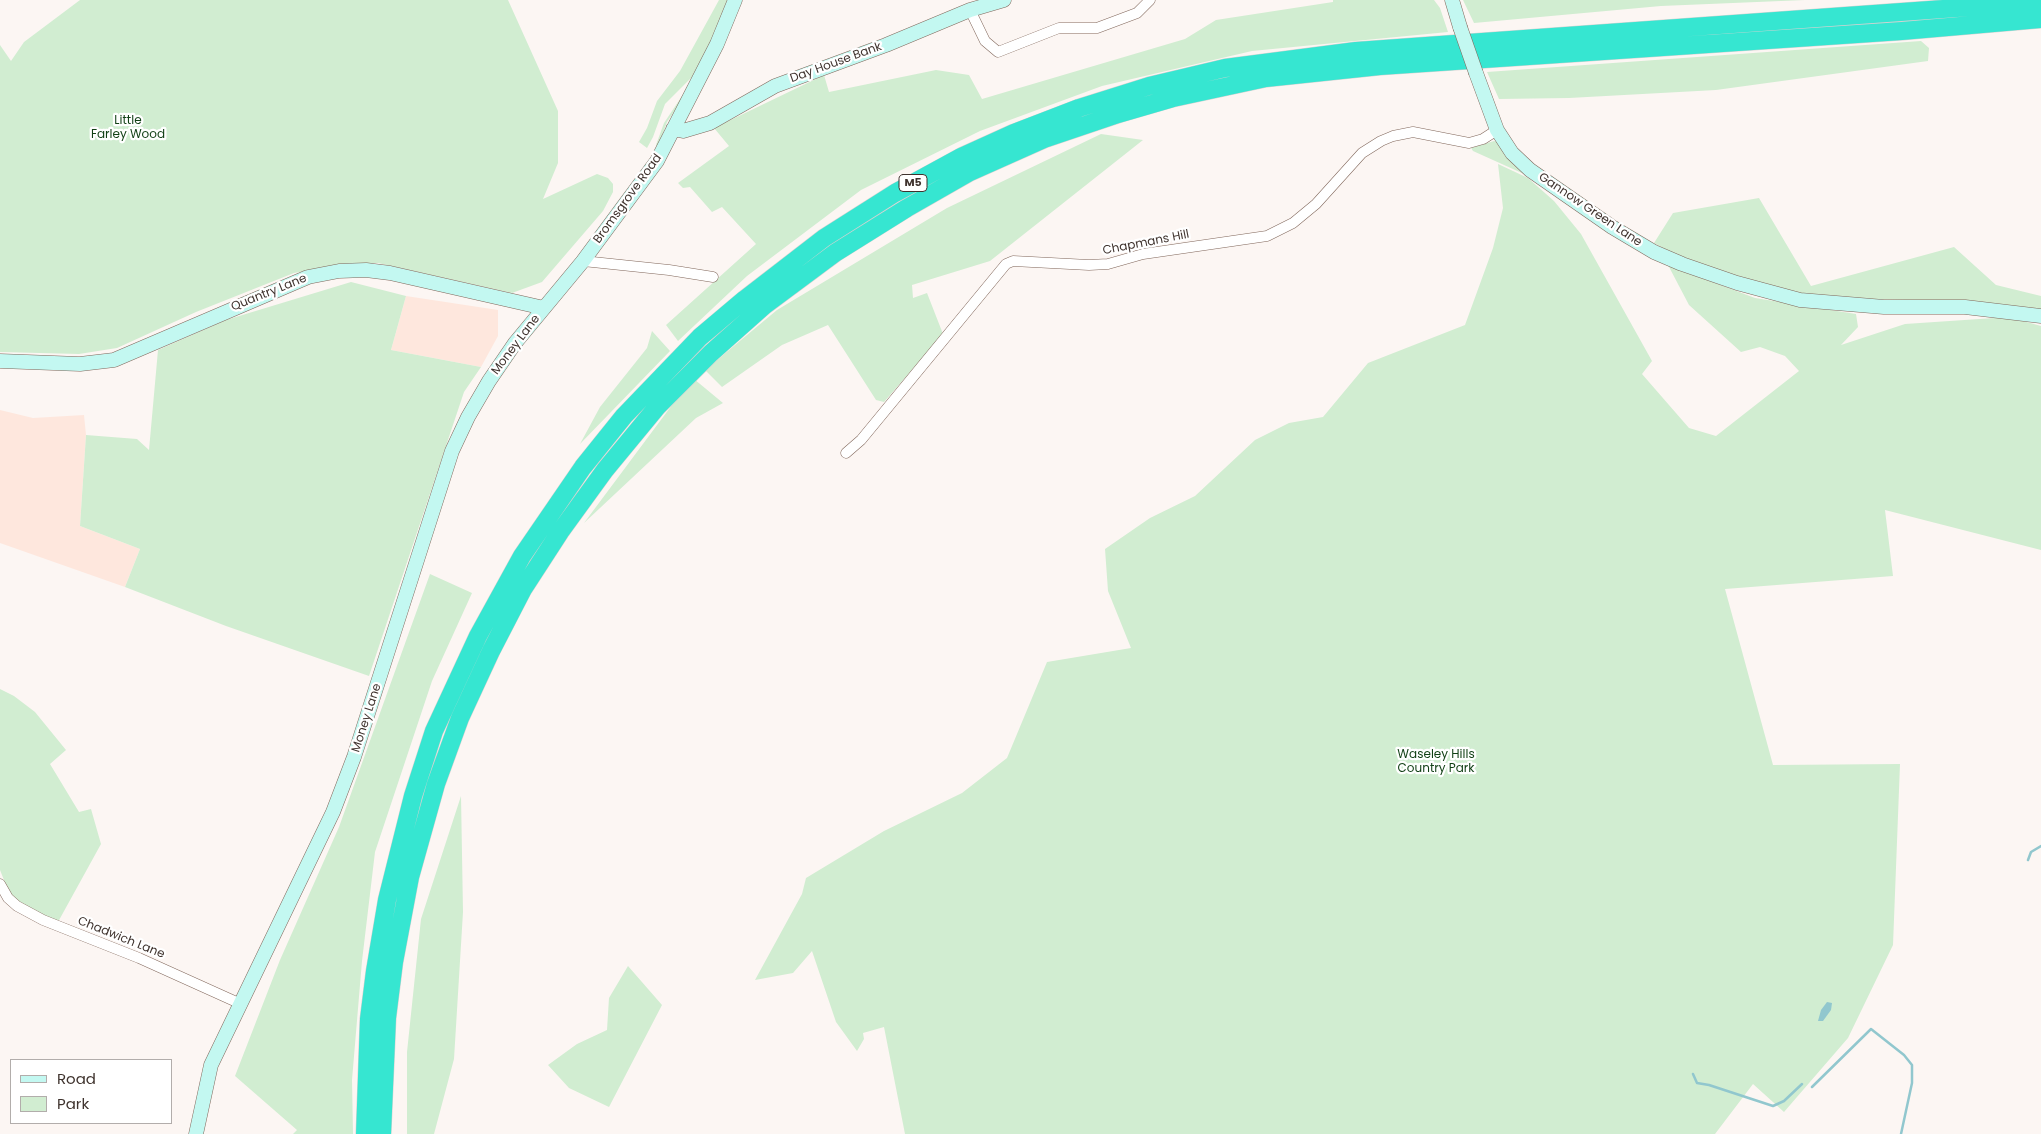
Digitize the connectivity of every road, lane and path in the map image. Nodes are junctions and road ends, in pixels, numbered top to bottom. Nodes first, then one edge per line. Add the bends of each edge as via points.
1 (735, 0) edge
2 (1004, 0) edge
3 (1150, 0) edge
4 (1452, 0) edge
5 (2041, 2) edge
6 (970, 10) junction
7 (2041, 19) edge
8 (673, 129) junction
9 (1497, 130) junction
10 (583, 261) junction
11 (713, 277) dead end
12 (544, 308) junction
13 (2041, 316) edge
14 (0, 360) edge
15 (846, 453) dead end
16 (0, 884) edge
17 (241, 1004) junction
18 (196, 1134) edge
19 (365, 1134) edge
20 (382, 1134) edge

1 - 8 street, Bromsgrove Road via 710,60
2 - 6 street, Day House Bank
3 - 6 street via 1137,13 1098,28 1059,28 998,52 985,41
4 - 9 street, Gannow Green Lane, bridge
5 - 19 highway, M5 via 1356,51 1225,68 1149,86 1014,133 895,193 824,238 700,337 624,416 583,467 500,592 434,731 413,796 387,900 369,1019
6 - 8 street, Day House Bank via 886,46 775,86 710,124
7 - 20 highway, M5 via 1380,66 1266,78 1173,98 1044,139 970,172 835,253 765,305 711,353 658,407 605,470 560,532 523,589 491,651 460,718 436,784 410,877 387,1018
8 - 10 street, Bromsgrove Road via 658,161
9 - 13 street, Gannow Green Lane via 1512,153 1530,170 1612,228 1654,252 1737,283 1800,300 1965,307
9 - 15 street, Chapmans Hill via 1469,143 1413,132 1382,141 1362,153 1316,204 1293,223 1267,236 1143,254 1108,264 1013,261 1006,264 861,440
10 - 11 street
10 - 12 street, Bromsgrove Road
12 - 14 street, Quantry Lane via 390,273 339,271 308,277 114,360 80,364
12 - 17 street, Money Lane via 488,381 452,451 357,748 333,812
16 - 17 street, Chadwich Lane via 17,906 43,920 139,958
17 - 18 street, Money Lane via 211,1065

